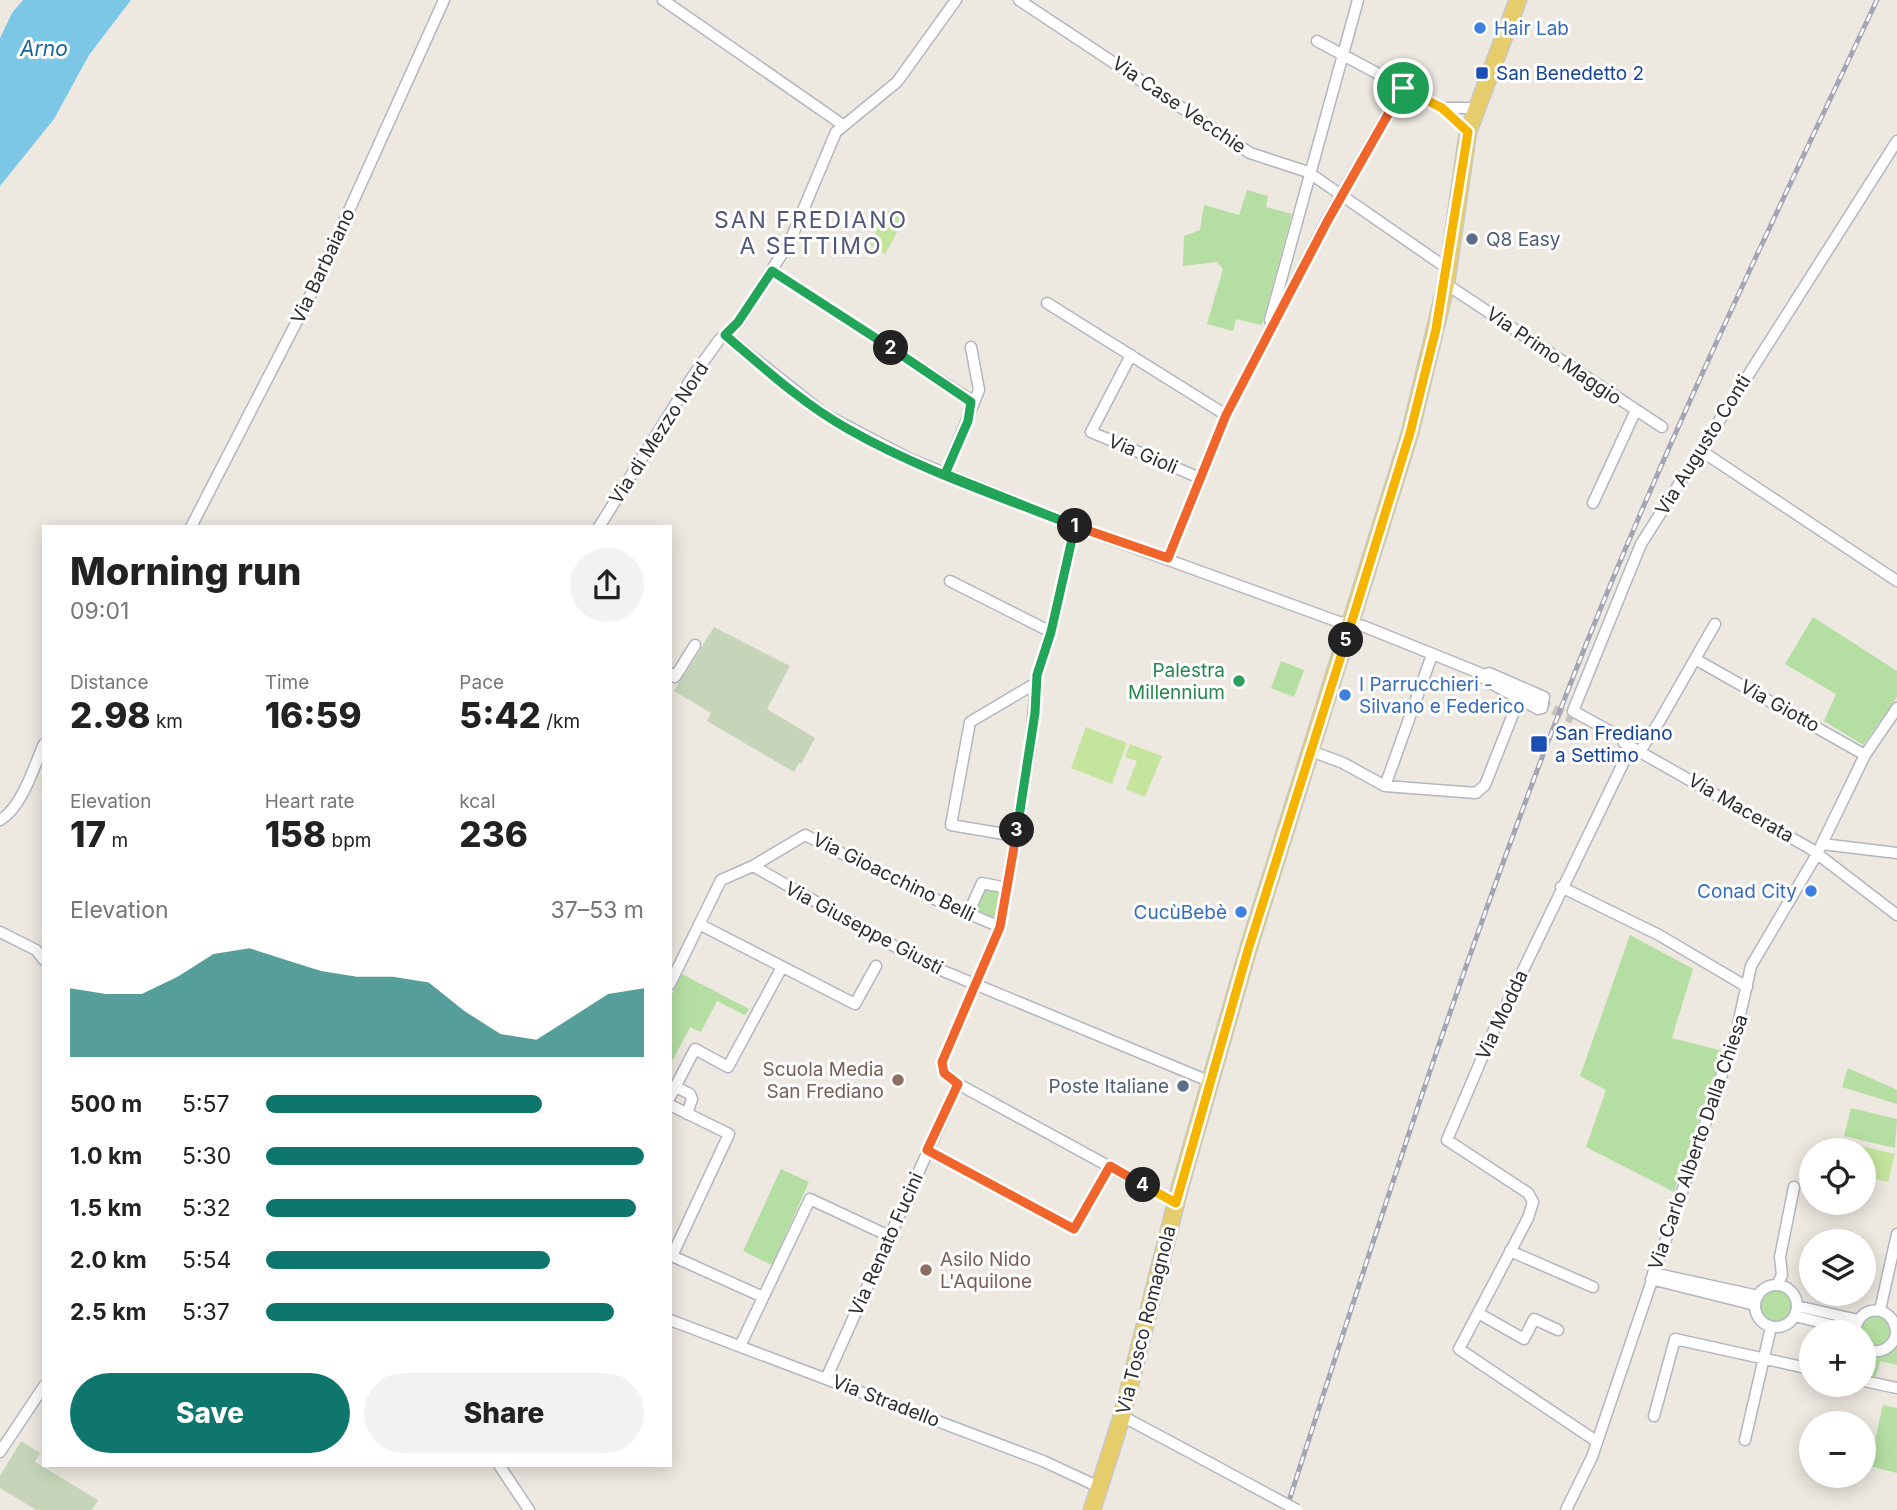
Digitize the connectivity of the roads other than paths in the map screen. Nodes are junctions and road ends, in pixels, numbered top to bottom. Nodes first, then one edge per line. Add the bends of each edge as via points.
1 (444, 0) edge
2 (663, 0) edge
3 (956, 0) edge
4 (1019, 0) edge
5 (1358, 0) edge
6 (1518, 0) edge
7 (1317, 41) dead end
8 (1342, 55) junction
9 (1403, 88) junction
10 (1442, 108) junction
11 (1477, 108) junction
12 (843, 125) junction
13 (1468, 132) junction
14 (1897, 141) edge
15 (1308, 172) junction
16 (1341, 196) junction
17 (772, 271) junction
18 (1447, 276) junction
19 (1047, 303) dead end
20 (1269, 331) junction
21 (725, 335) junction
22 (971, 347) dead end
23 (1131, 355) junction
24 (972, 406) junction
25 (1636, 410) junction
26 (1226, 415) junction
27 (1662, 427) dead end
28 (1700, 450) junction
29 (945, 474) junction
30 (1199, 478) junction
31 (1593, 503) dead end
32 (192, 525) edge
33 (600, 525) edge
34 (1075, 526) junction
35 (1168, 558) junction
36 (950, 581) dead end
37 (1897, 581) edge
38 (1352, 623) junction
39 (1714, 624) dead end
40 (1051, 632) junction
41 (695, 645) dead end
42 (1432, 655) junction
43 (1695, 659) junction
44 (672, 675) edge
45 (1483, 677) junction
46 (1035, 683) junction
47 (1519, 699) junction
48 (1541, 703) tunnel mouth
49 (1897, 708) edge
50 (1573, 715) joint
51 (1632, 747) junction
52 (42, 748) edge
53 (1311, 751) junction
54 (1864, 755) junction
55 (1385, 786) junction
56 (0, 820) edge
57 (1016, 836) junction
58 (1819, 849) junction
59 (1897, 853) edge
60 (753, 866) junction
61 (1561, 887) junction
62 (1007, 888) junction
63 (968, 914) junction
64 (1897, 915) edge
65 (699, 925) junction
66 (1000, 927) junction
67 (0, 932) edge
68 (42, 958) edge
69 (876, 966) dead end
70 (782, 967) junction
71 (672, 980) edge
72 (975, 985) junction
73 (1747, 987) junction
74 (1210, 1082) junction
75 (958, 1084) junction
76 (676, 1087) junction
77 (672, 1094) edge
78 (672, 1106) edge
79 (687, 1114) junction
80 (927, 1150) junction
81 (1110, 1166) junction
82 (1794, 1186) dead end
83 (1176, 1203) junction
84 (1897, 1234) edge
85 (889, 1236) junction
86 (1510, 1251) junction
87 (1652, 1276) junction
88 (1777, 1285) junction
89 (1593, 1287) dead end
90 (763, 1297) junction
91 (1757, 1300) junction
92 (1880, 1310) junction
93 (1796, 1311) junction
94 (1478, 1313) junction
95 (1828, 1320) edge
96 (1861, 1320) edge
97 (672, 1321) edge
98 (1771, 1327) junction
99 (1558, 1330) dead end
100 (1896, 1335) edge
101 (740, 1346) junction
102 (1876, 1350) edge
103 (1764, 1358) junction
104 (1799, 1366) edge
105 (827, 1379) junction
106 (1876, 1383) edge
107 (42, 1388) edge
108 (1897, 1388) edge
109 (1122, 1416) junction
110 (1654, 1416) dead end
111 (1745, 1440) dead end
112 (1596, 1441) junction
113 (0, 1452) edge
114 (500, 1467) edge
115 (1097, 1502) edge
116 (529, 1510) edge
117 (1297, 1510) edge
118 (1566, 1510) edge

1 - 32 street, Via Barbaiano via 314,288
2 - 12 street
3 - 12 street, Via di Mezzo Nord via 897,82
4 - 15 street, Via Case Vecchie via 1250,153
5 - 8 street
6 - 11 main road, Via Tosco Romagnola
7 - 8 street
8 - 9 street
8 - 15 street
9 - 10 street
9 - 16 street
10 - 11 street
10 - 13 street
11 - 13 main road, Via Tosco Romagnola
12 - 17 street, Via di Mezzo Nord via 832,138 790,241
13 - 18 main road, Via Tosco Romagnola
14 - 28 street, Via Augusto Conti
15 - 16 street, Via Case Vecchie
15 - 20 street
16 - 18 street, Via Case Vecchie
16 - 20 street
17 - 21 street, Via di Mezzo Nord
17 - 24 street via 966,397
18 - 25 street, Via Primo Maggio
18 - 38 main road, Via Tosco Romagnola via 1412,426
19 - 23 street
20 - 26 street
21 - 29 street via 826,415
21 - 33 street, Via di Mezzo Nord
22 - 24 street via 979,385
23 - 26 street
23 - 30 street, Via Gioli via 1091,432
24 - 29 street
25 - 27 street, Via Primo Maggio
25 - 31 street
26 - 30 street
28 - 37 street
28 - 50 street, Via Augusto Conti via 1641,544
29 - 34 street
30 - 35 street
34 - 35 street
34 - 40 street
35 - 38 street
36 - 40 street
38 - 42 street
38 - 53 main road, Via Tosco Romagnola
39 - 43 street, Via Modda
40 - 46 street
41 - 44 street via 676,677
42 - 45 street
42 - 55 street
43 - 51 street, Via Modda
43 - 54 street, Via Giotto
45 - 47 street
45 - 47 street via 1494,673 1545,701 1538,709
45 - 48 street
46 - 57 street via 1035,713
46 - 57 street via 970,722 951,825
47 - 55 street via 1485,785 1476,793
49 - 54 street, Via Carlo Alberto Dalla Chiesa
50 - 51 street, Via Macerata
51 - 58 street, Via Macerata
51 - 61 street, Via Modda
52 - 56 street via 19,798
53 - 55 street
53 - 74 main road, Via Tosco Romagnola
54 - 58 street, Via Carlo Alberto Dalla Chiesa
57 - 62 street
58 - 59 street
58 - 64 street, Via Macerata
58 - 73 street, Via Carlo Alberto Dalla Chiesa via 1751,966
60 - 63 street, Via Gioacchino Belli via 805,835
60 - 65 street via 722,880
60 - 72 street, Via Giuseppe Giusti via 924,964
61 - 73 street via 1659,935
61 - 86 street, Via Modda via 1447,1140 1531,1197 1528,1218
62 - 63 street via 982,883
62 - 66 street
63 - 66 street, Via Gioacchino Belli
65 - 70 street
65 - 71 street
66 - 72 street
67 - 68 street
69 - 70 street via 855,1004
70 - 76 street via 729,1067 695,1049
72 - 74 street, Via Giuseppe Giusti
72 - 75 street via 942,1062 944,1073
73 - 87 street, Via Carlo Alberto Dalla Chiesa via 1736,1033
74 - 83 main road, Via Tosco Romagnola
75 - 80 street, Via Renato Fucini
75 - 81 street
76 - 77 street
76 - 79 street via 690,1094
78 - 79 street
79 - 90 street via 729,1135 672,1256
80 - 81 street via 1074,1229
80 - 85 street, Via Renato Fucini
81 - 83 street
82 - 88 street
83 - 109 main road, Via Tosco Romagnola
84 - 92 street
85 - 90 street via 810,1199
85 - 105 street, Via Renato Fucini
86 - 89 street
86 - 94 street, Via Modda
87 - 91 street
87 - 112 street, Via Carlo Alberto Dalla Chiesa
88 - 91 street via 1766,1288
88 - 93 street via 1791,1292
90 - 101 street
91 - 98 street via 1760,1319
92 - 96 street via 1866,1312
92 - 100 street via 1892,1318
93 - 95 street
93 - 98 street via 1785,1325
94 - 99 street via 1524,1339 1534,1319
94 - 112 street, Via Modda via 1459,1349
97 - 101 street, Via Stradello
98 - 103 street
100 - 102 street via 1883,1350
101 - 105 street, Via Stradello
103 - 104 street
103 - 110 street via 1675,1339
103 - 111 street
105 - 115 street, Via Stradello via 1043,1461
106 - 108 street
107 - 113 street
109 - 115 main road, Via Tosco Romagnola
109 - 117 street, bridge
112 - 118 street
114 - 116 street

